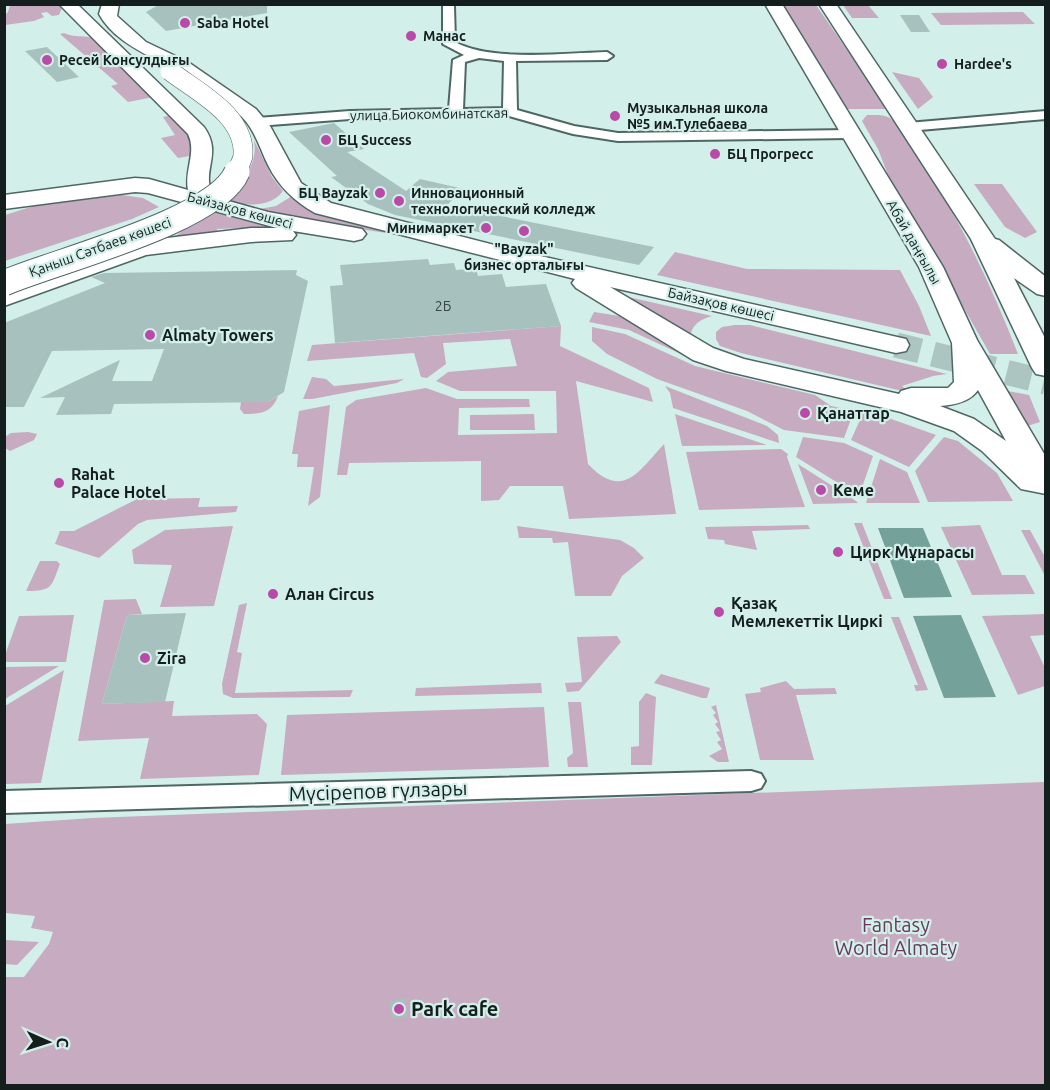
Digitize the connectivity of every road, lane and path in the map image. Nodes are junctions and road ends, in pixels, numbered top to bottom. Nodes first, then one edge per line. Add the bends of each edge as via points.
1 (67, 4) edge
2 (111, 4) edge
3 (773, 4) edge
4 (827, 4) edge
5 (448, 6) edge
6 (142, 46) junction
7 (116, 50) junction
8 (477, 55) junction
9 (510, 56) junction
10 (607, 56) dead end
11 (162, 72) junction
12 (510, 112) junction
13 (456, 113) junction
14 (1046, 115) edge
15 (257, 122) junction
16 (908, 127) junction
17 (849, 134) junction
18 (872, 172) junction
19 (290, 186) junction
20 (4, 202) edge
21 (210, 203) junction
22 (4, 210) edge
23 (383, 239) junction
24 (983, 239) junction
25 (142, 248) junction
26 (511, 257) junction
27 (557, 268) junction
28 (4, 269) edge
29 (4, 283) edge
30 (1046, 289) edge
31 (4, 298) edge
32 (779, 317) junction
33 (964, 340) junction
34 (896, 345) tunnel mouth
35 (1046, 368) edge
36 (1046, 485) edge
37 (1046, 496) edge
38 (751, 781) dead end
39 (4, 802) edge

1 - 7 main road
2 - 6 main road, Қаныш Сәтбаев көшесі via 107,14 110,19
3 - 17 main road, Абай даңғылы
4 - 16 main road
5 - 8 street via 449,44 456,50
6 - 11 main road, Қаныш Сәтбаев көшесі
6 - 15 main road via 181,66 238,104
7 - 11 main road, Қаныш Сәтбаев көшесі
7 - 21 main road via 202,139 205,150 196,183
8 - 9 street
8 - 13 street via 459,60
9 - 10 street
9 - 12 street
11 - 28 main road, Қаныш Сәтбаев көшесі via 219,133 222,160 214,176 184,201 157,215
11 - 29 main road, Қаныш Сәтбаев көшесі, bridge via 224,113 235,125 243,145 236,174 204,204 174,221
12 - 13 street, улица Биокомбинатская
12 - 17 street, улица Биокомбинатская via 573,130 618,137
13 - 15 street, улица Биокомбинатская
14 - 16 street
15 - 19 main road
16 - 18 main road via 891,114 868,112 853,116 868,149
16 - 24 main road
17 - 18 main road, Абай даңғылы
18 - 33 main road, Абай даңғылы via 931,267
19 - 21 main road via 280,199 266,204
19 - 26 main road, Байзақов көшесі via 312,203 338,213
20 - 21 main road, Байзақов көшесі via 140,185
21 - 23 main road, Байзақов көшесі via 266,219
22 - 25 main road via 35,202 124,192 147,194 175,215 176,227 166,237
23 - 25 main road via 250,235
23 - 26 main road, Байзақов көшесі
24 - 30 main road
24 - 35 main road
25 - 31 main road
26 - 27 main road, Байзақов көшесі
27 - 32 main road, Байзақов көшесі
27 - 37 main road via 703,354 910,405 964,425 993,445
32 - 33 main road via 717,321 703,326 700,336 707,344 731,355 907,396 938,399 964,391 968,381
32 - 34 main road, Байзақов көшесі
33 - 36 main road, Абай даңғылы
38 - 39 street, Мүсірепов гүлзары

